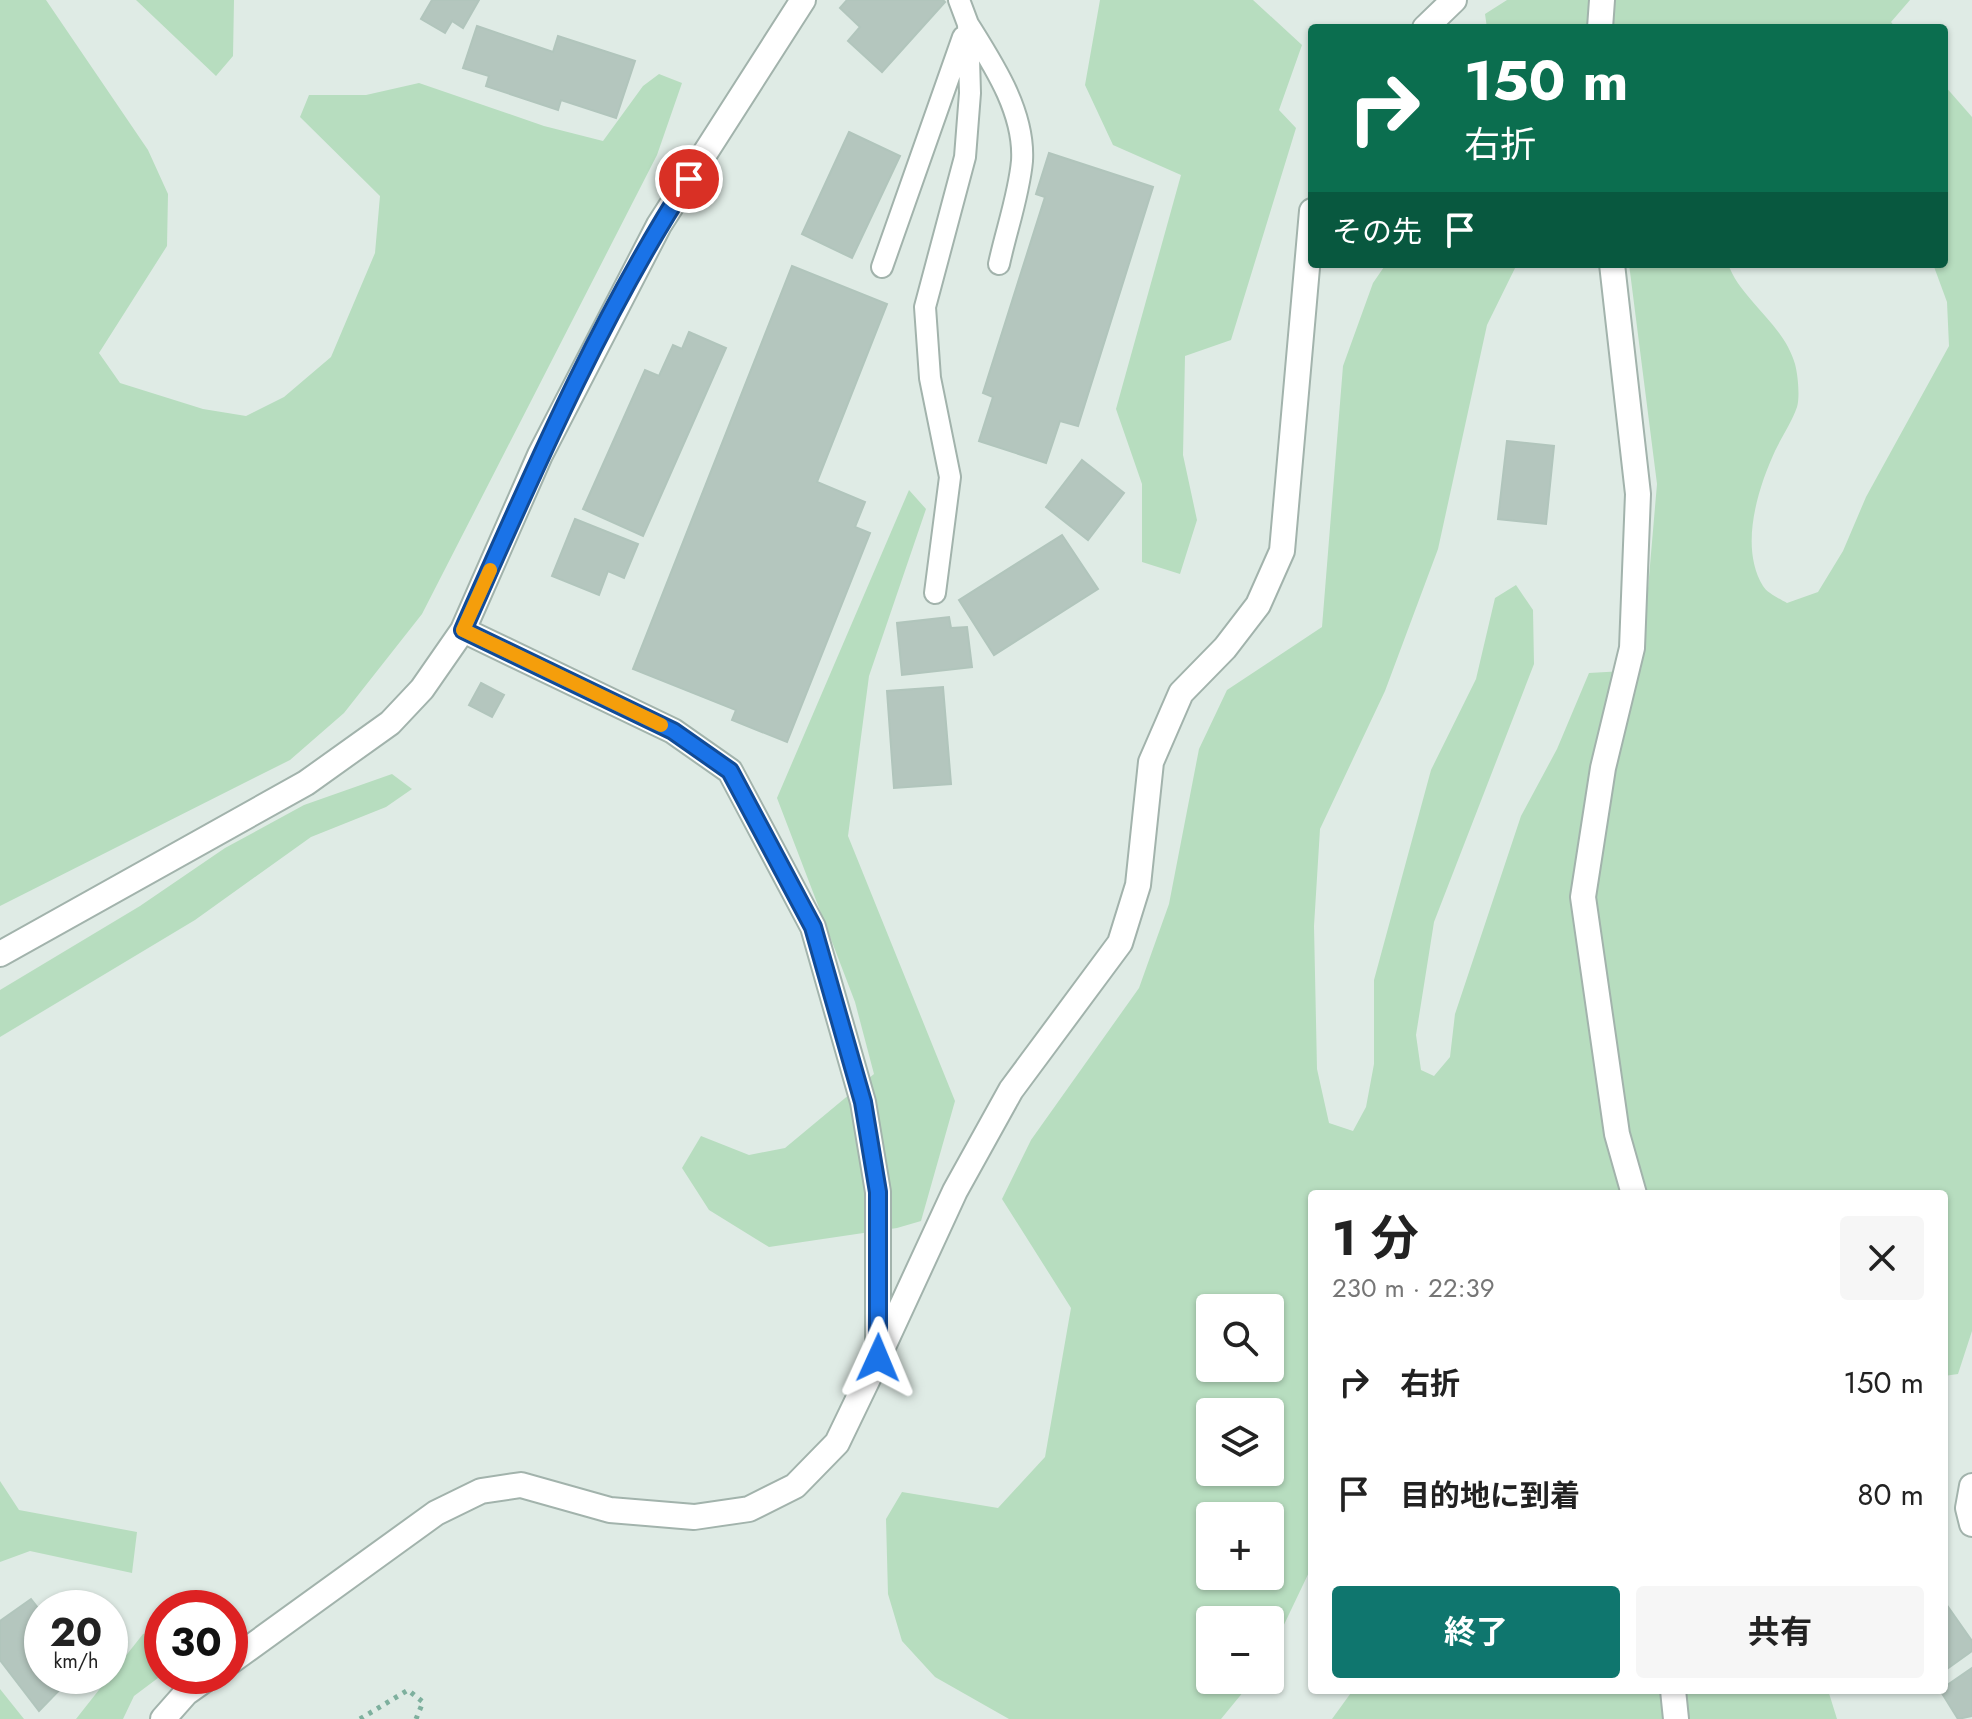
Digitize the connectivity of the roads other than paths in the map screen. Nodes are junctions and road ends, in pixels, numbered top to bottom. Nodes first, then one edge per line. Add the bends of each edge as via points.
1 (803, 0) edge
2 (959, 0) edge
3 (1454, 0) edge
4 (1602, 0) edge
5 (968, 24) junction
6 (1429, 24) edge
7 (1600, 24) edge
8 (1308, 256) edge
9 (999, 264) dead end
10 (882, 267) dead end
11 (1612, 268) edge
12 (935, 593) dead end
13 (463, 630) junction
14 (0, 954) edge
15 (1633, 1190) edge
16 (878, 1358) junction
17 (1972, 1486) edge
18 (1972, 1524) edge
19 (248, 1649) edge
20 (185, 1694) edge
21 (1673, 1694) edge
22 (163, 1719) edge
23 (1676, 1719) edge

1 - 13 street via 659,225 540,455
2 - 5 lane
3 - 6 street
4 - 7 street
5 - 9 lane via 1012,105 1022,160
5 - 10 lane
5 - 12 lane via 965,157 925,307 930,378 950,477
8 - 16 street via 1282,551 1258,605 1181,693 1151,762 1138,885 1120,943 1011,1090 955,1191
11 - 15 street via 1638,494 1632,648 1603,768 1583,897 1617,1134
13 - 14 street via 422,689 390,723 306,783
13 - 16 street via 673,731 730,771 813,927 863,1102 878,1192
16 - 19 street via 837,1443 795,1486 749,1509 694,1517 610,1510 521,1485 481,1491 436,1513
17 - 18 street
20 - 22 street
21 - 23 street

